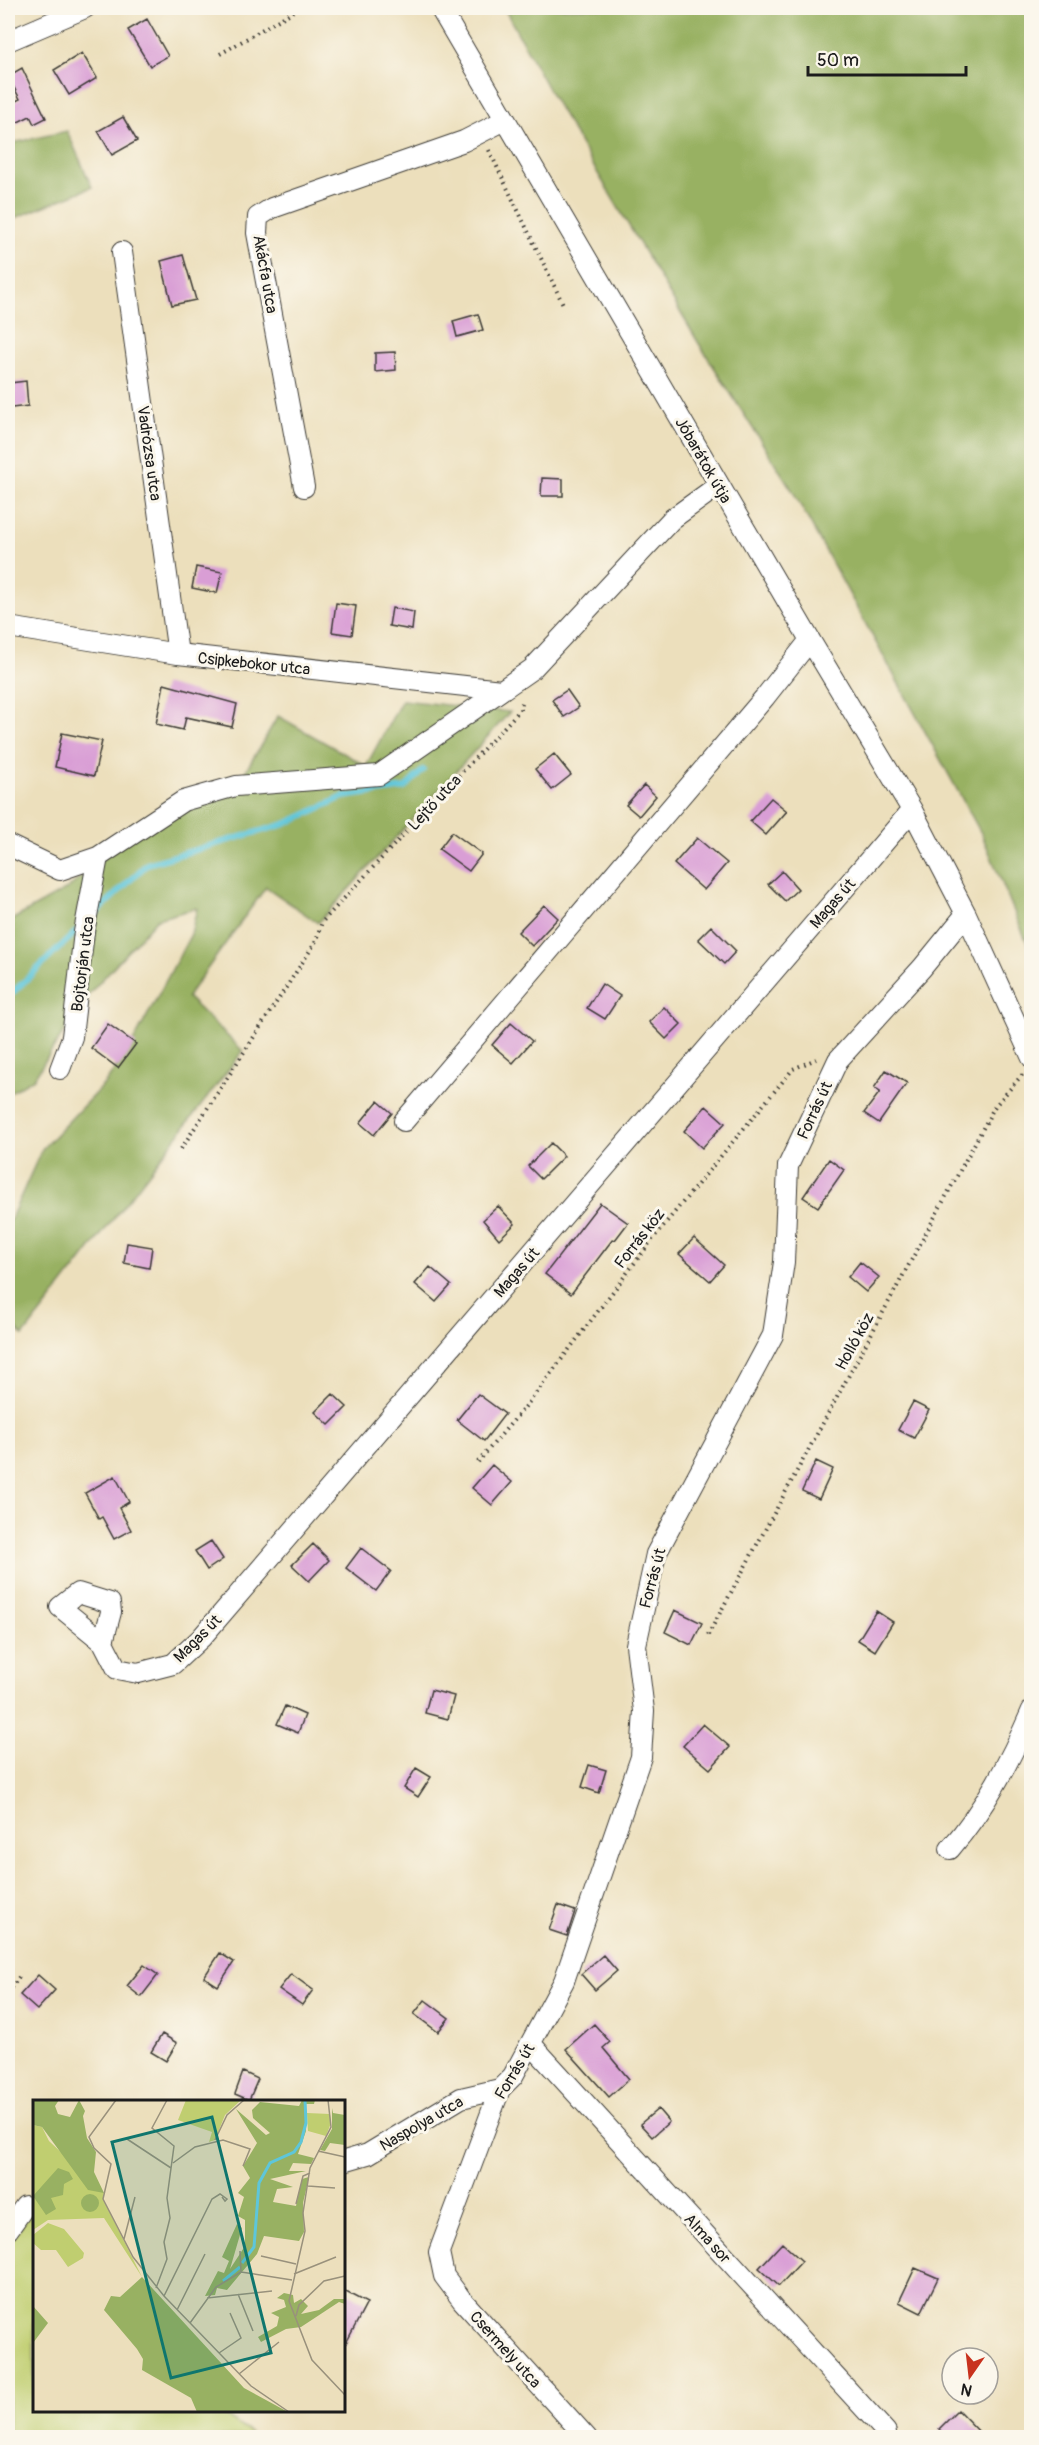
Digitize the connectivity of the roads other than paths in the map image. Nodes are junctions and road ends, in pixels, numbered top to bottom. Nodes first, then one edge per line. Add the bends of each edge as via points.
1 (85, 8) edge
2 (440, 8) edge
3 (8, 41) edge
4 (505, 120) junction
5 (122, 252) dead end
6 (719, 485) junction
7 (304, 487) dead end
8 (8, 627) edge
9 (810, 640) junction
10 (178, 654) junction
11 (501, 690) junction
12 (912, 810) junction
13 (8, 844) edge
14 (98, 857) junction
15 (966, 914) junction
16 (1028, 1066) edge
17 (60, 1069) dead end
18 (404, 1122) dead end
19 (103, 1642) dead end
20 (1032, 1710) edge
21 (950, 1849) dead end
22 (531, 2044) junction
23 (500, 2089) junction
24 (345, 2161) edge
25 (22, 2205) edge
26 (8, 2230) edge
27 (440, 2252) joint
28 (886, 2433) dead end
29 (587, 2438) edge

1 - 3 street
2 - 4 street, Jóbarátok útja
4 - 6 street, Jóbarátok útja
4 - 7 street, Akácfa utca via 454,145 272,208 258,217 257,233
5 - 10 street, Vadrózsa utca
6 - 9 street, Jóbarátok útja
6 - 11 street via 672,519 532,669
8 - 10 street, Csipkebokor utca
9 - 12 street, Jóbarátok útja
9 - 18 street
10 - 11 street, Csipkebokor utca
11 - 14 street via 380,775 236,786 183,801
12 - 15 street, Jóbarátok útja
12 - 19 street, Magas út via 201,1638 173,1664 138,1673 117,1669
13 - 14 street via 60,870
14 - 17 street, Bojtorján utca via 84,932 72,1037
15 - 16 street, Jóbarátok útja
15 - 22 street, Forrás út via 838,1060 788,1166 784,1262 772,1335 656,1554 636,1645 644,1711 641,1757 564,1981
20 - 21 street via 1007,1766 972,1823
22 - 23 street, Forrás út via 513,2076
22 - 28 street, Alma sor
23 - 24 street, Naspolya utca via 461,2098 368,2154
23 - 27 street, Forrás út
25 - 26 street
27 - 29 street, Csermely utca via 444,2276 462,2300

